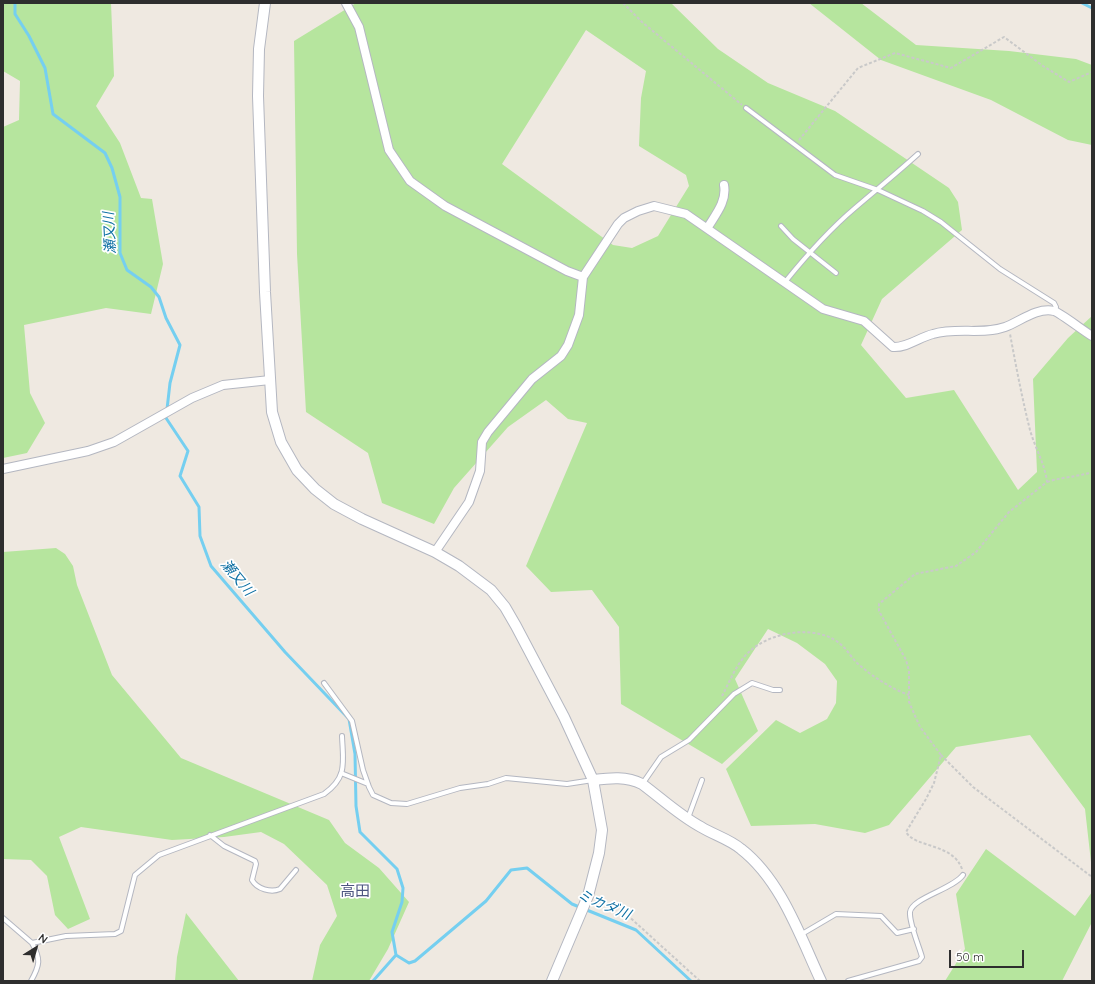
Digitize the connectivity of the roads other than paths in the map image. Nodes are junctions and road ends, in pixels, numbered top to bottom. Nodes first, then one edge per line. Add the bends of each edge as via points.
1 (265, 3) edge
2 (346, 3) edge
3 (746, 108) road end
4 (918, 154) dead end
5 (724, 185) dead end
6 (878, 190) junction
7 (781, 226) dead end
8 (708, 227) junction
9 (809, 253) junction
10 (836, 273) dead end
11 (583, 277) junction
12 (785, 282) junction
13 (1054, 311) junction
14 (1092, 336) edge
15 (270, 380) junction
16 (3, 469) edge
17 (435, 552) junction
18 (324, 683) dead end
19 (780, 690) dead end
20 (342, 736) dead end
21 (341, 773) junction
22 (593, 780) junction
23 (702, 780) dead end
24 (368, 784) junction
25 (642, 784) junction
26 (688, 818) junction
27 (210, 835) junction
28 (296, 870) dead end
29 (962, 875) road end
30 (3, 918) edge
31 (914, 929) junction
32 (800, 935) junction
33 (32, 943) junction
34 (31, 981) edge
35 (552, 981) edge
36 (821, 981) edge
37 (848, 981) edge

1 - 15 street via 259,49 258,96
2 - 11 street via 359,27 389,150 410,181 444,206
3 - 6 lane via 835,175
4 - 6 lane
5 - 8 street via 724,200
6 - 9 lane via 854,208
6 - 13 lane via 941,222 1000,269 1054,303
7 - 9 lane
8 - 11 street via 677,210 654,206 638,210 618,224
8 - 12 street
9 - 10 lane
9 - 12 lane
11 - 17 street via 579,315 568,345 561,356 532,379 488,432 482,442 480,471 469,502
12 - 13 street via 823,308 864,321 893,347 946,330 985,330 1008,325 1040,312
13 - 14 street
15 - 16 street via 224,385 192,398 114,442 88,451
15 - 17 street via 272,412 281,442 297,470 306,480 334,504
17 - 22 street via 482,582 505,607 546,682
18 - 24 lane via 352,721
19 - 25 lane via 752,683 741,688 689,740 661,757
20 - 21 lane
21 - 24 lane
21 - 27 lane via 335,786 324,794
22 - 24 lane via 566,784 506,778 488,784 460,788 407,804 391,803 373,795
22 - 25 street via 616,778 634,780
22 - 35 street via 602,830 600,854 588,896
23 - 26 lane
25 - 26 street
26 - 32 street via 700,827 729,840 766,873
27 - 28 lane via 224,846 254,861 256,864 252,880 261,888 270,891 280,889
27 - 33 lane via 159,855 135,875 121,932 66,936
29 - 31 lane via 958,882 932,893 914,906 910,912
30 - 33 lane
31 - 32 lane via 898,933 881,916 836,914
31 - 37 lane via 922,957 919,961
32 - 36 street
33 - 34 lane via 39,961 38,969

